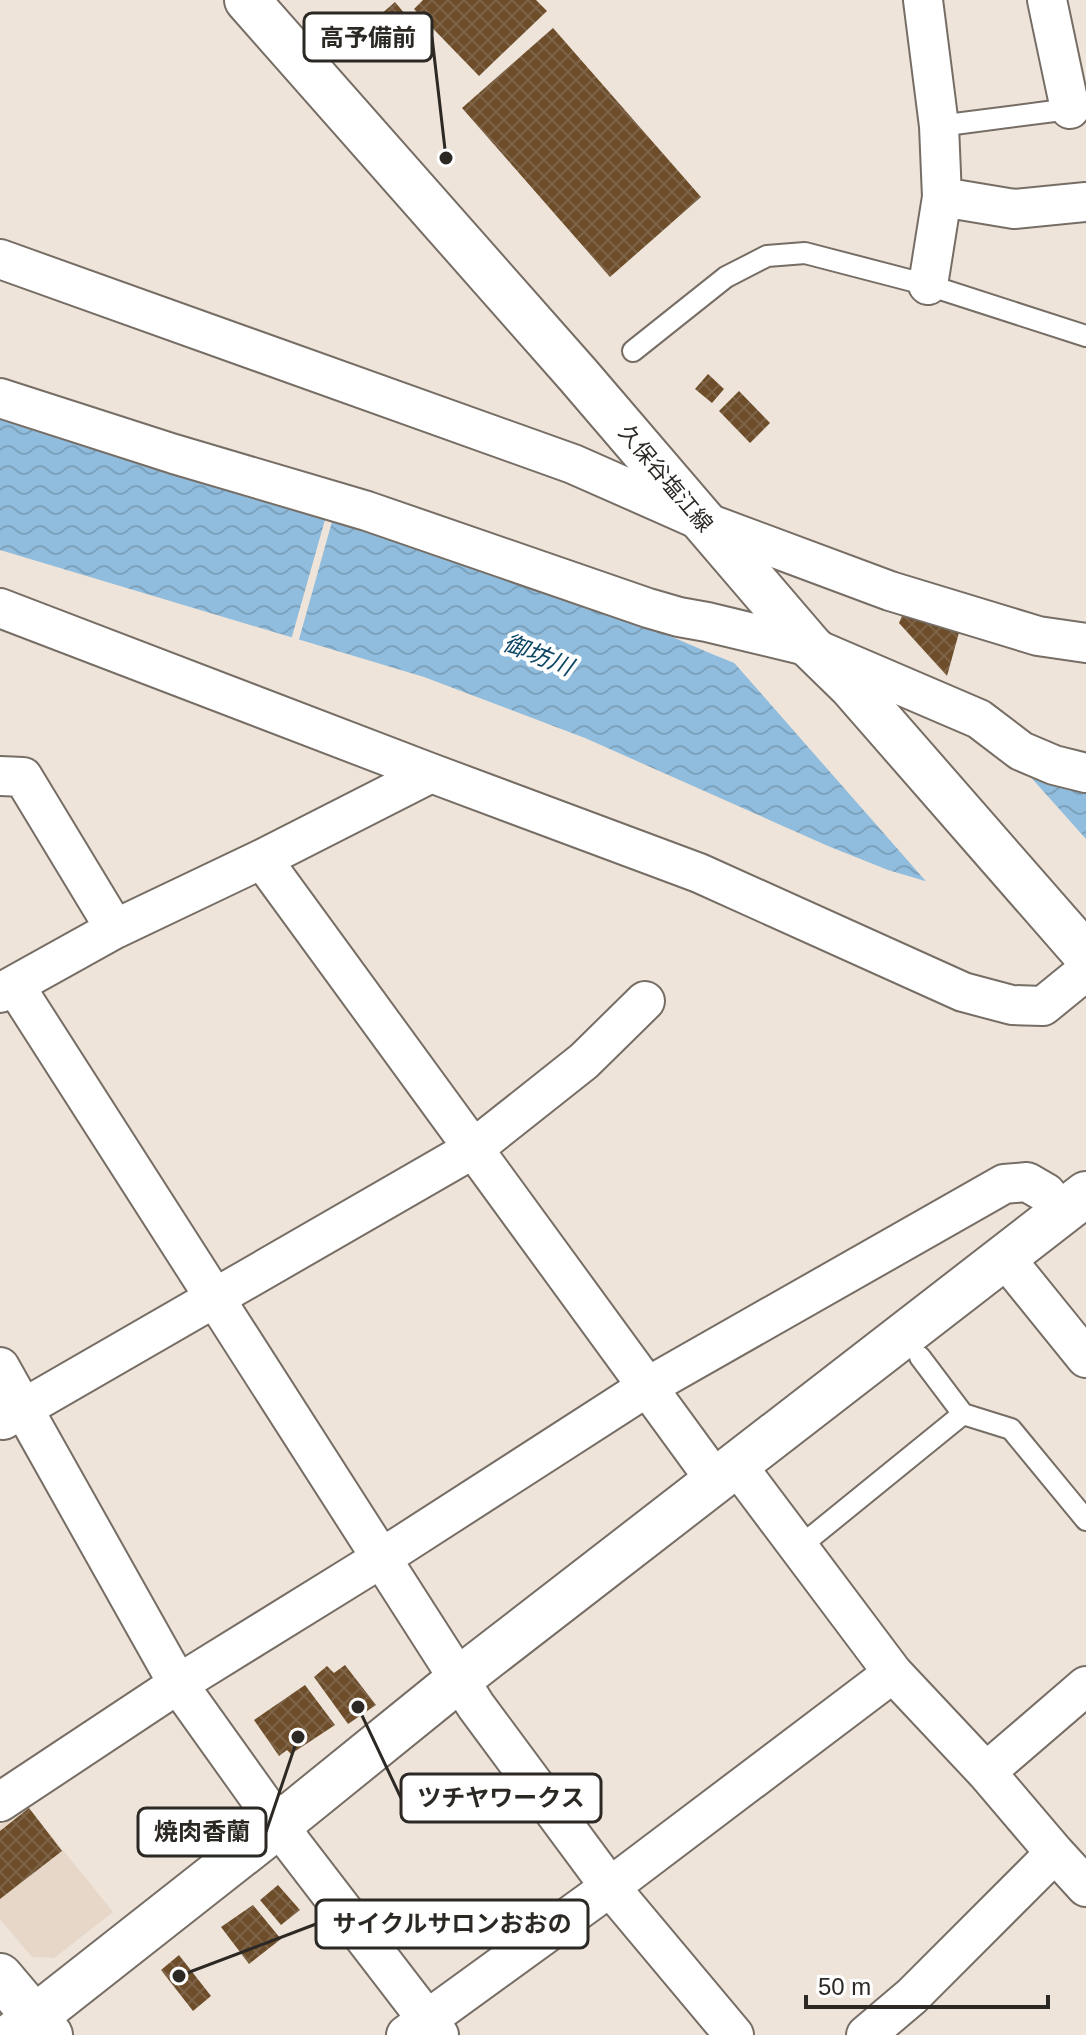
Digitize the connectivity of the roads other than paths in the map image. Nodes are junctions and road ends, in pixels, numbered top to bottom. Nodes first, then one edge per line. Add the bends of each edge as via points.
1 (247, 0) edge
2 (923, 0) edge
3 (1047, 0) edge
4 (1078, 105) edge
5 (939, 126) junction
6 (942, 197) junction
7 (1086, 202) edge
8 (0, 259) edge
9 (928, 285) junction
10 (1086, 336) edge
11 (633, 351) dead end
12 (0, 398) edge
13 (702, 521) junction
14 (0, 608) edge
15 (1085, 640) edge
16 (811, 647) junction
17 (431, 773) junction
18 (1086, 773) edge
19 (0, 776) edge
20 (262, 859) junction
21 (115, 929) junction
22 (1086, 955) edge
23 (1086, 971) edge
24 (8, 990) edge
25 (645, 1001) dead end
26 (473, 1149) junction
27 (1073, 1204) edge
28 (1005, 1258) junction
29 (214, 1298) junction
30 (920, 1357) dead end
31 (1086, 1358) edge
32 (0, 1367) edge
33 (647, 1387) junction
34 (963, 1414) junction
35 (12, 1415) edge
36 (726, 1472) junction
37 (1086, 1520) edge
38 (798, 1548) junction
39 (380, 1559) junction
40 (893, 1673) junction
41 (458, 1680) junction
42 (178, 1684) junction
43 (1086, 1686) edge
44 (986, 1772) junction
45 (0, 1802) edge
46 (279, 1825) junction
47 (1055, 1853) junction
48 (610, 1887) junction
49 (1086, 1887) edge
50 (0, 1976) edge
51 (32, 2029) edge
52 (424, 2029) edge
53 (734, 2035) edge
54 (866, 2035) edge

1 - 13 street, 久保谷塩江線
2 - 5 street
3 - 4 street
4 - 5 lane
5 - 6 street
6 - 7 street via 1014,209
6 - 9 street
8 - 13 street via 573,464
9 - 10 lane
9 - 11 lane via 805,253 767,256 726,277
12 - 16 street via 367,511 648,608
13 - 15 street via 890,591 1038,636
13 - 16 street, 久保谷塩江線
14 - 17 street
16 - 18 street via 979,719 1021,751
16 - 22 street, 久保谷塩江線
17 - 20 street
17 - 23 street via 699,873 963,992 1012,1005 1043,1006
19 - 21 street via 23,777
20 - 21 street
20 - 26 street
21 - 24 street
24 - 29 street
25 - 26 street via 584,1061
26 - 29 street
26 - 33 street
27 - 28 street
27 - 33 street via 1027,1182 1004,1184
28 - 31 street
28 - 36 street
29 - 35 street
29 - 39 street
30 - 34 lane
32 - 35 street
33 - 36 street
33 - 39 street
34 - 37 lane via 1011,1429
34 - 38 lane
35 - 42 street
36 - 38 street
36 - 41 street
38 - 40 street
39 - 41 street
39 - 42 street
40 - 44 street
40 - 48 street
41 - 46 street
41 - 48 street
42 - 45 street
42 - 46 street
43 - 44 street
44 - 47 street
46 - 51 street
46 - 52 street
47 - 49 street
47 - 54 street
48 - 52 street
48 - 53 street
50 - 51 street

